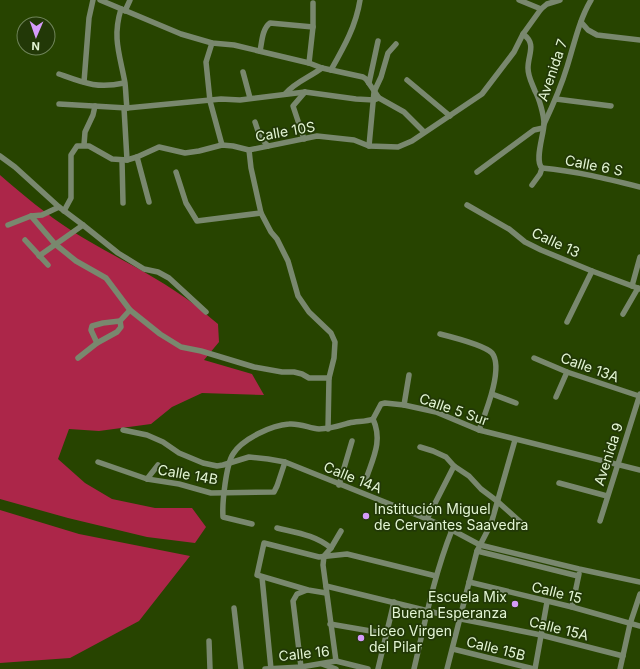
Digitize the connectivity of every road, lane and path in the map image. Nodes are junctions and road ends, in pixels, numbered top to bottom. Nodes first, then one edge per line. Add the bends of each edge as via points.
1 (93, 0) edge
2 (100, 0) edge
3 (130, 0) edge
4 (360, 0) edge
5 (519, 0) edge
6 (560, 0) edge
7 (590, 0) edge
8 (313, 3) dead end
9 (541, 9) junction
10 (123, 10) junction
11 (581, 22) junction
12 (313, 27) junction
13 (523, 34) junction
14 (640, 40) edge
15 (378, 42) dead end
16 (212, 43) junction
17 (396, 44) dead end
18 (260, 51) junction
19 (309, 62) junction
20 (322, 68) junction
21 (331, 70) junction
22 (243, 72) dead end
23 (59, 74) dead end
24 (407, 80) dead end
25 (84, 82) junction
26 (124, 83) junction
27 (369, 83) junction
28 (305, 92) junction
29 (374, 92) junction
30 (285, 94) junction
31 (250, 98) junction
32 (376, 99) junction
33 (556, 100) junction
34 (210, 101) junction
35 (59, 104) dead end
36 (95, 106) junction
37 (611, 106) dead end
38 (126, 108) junction
39 (450, 116) junction
40 (255, 122) dead end
41 (543, 126) junction
42 (424, 132) junction
43 (304, 139) junction
44 (84, 145) junction
45 (222, 145) junction
46 (268, 146) junction
47 (369, 146) junction
48 (249, 150) junction
49 (0, 156) edge
50 (137, 157) junction
51 (124, 160) junction
52 (542, 168) junction
53 (176, 172) dead end
54 (476, 172) dead end
55 (532, 185) dead end
56 (640, 187) edge
57 (149, 202) dead end
58 (123, 203) dead end
59 (467, 205) dead end
60 (59, 207) junction
61 (64, 211) junction
62 (261, 213) junction
63 (31, 216) junction
64 (8, 225) dead end
65 (82, 226) junction
66 (25, 240) dead end
67 (55, 244) junction
68 (39, 256) junction
69 (640, 257) edge
70 (48, 265) dead end
71 (592, 271) junction
72 (632, 286) junction
73 (639, 288) edge
74 (130, 310) junction
75 (206, 312) dead end
76 (622, 314) dead end
77 (120, 321) junction
78 (567, 322) dead end
79 (440, 334) dead end
80 (97, 343) junction
81 (78, 358) dead end
82 (534, 358) dead end
83 (567, 372) junction
84 (409, 375) dead end
85 (329, 378) junction
86 (492, 394) junction
87 (640, 395) edge
88 (556, 397) dead end
89 (516, 403) dead end
90 (404, 405) junction
91 (374, 419) junction
92 (328, 428) junction
93 (124, 430) dead end
94 (479, 430) junction
95 (515, 440) junction
96 (352, 441) dead end
97 (420, 447) dead end
98 (98, 462) dead end
99 (285, 462) junction
100 (230, 463) junction
101 (158, 465) dead end
102 (618, 465) junction
103 (454, 466) junction
104 (640, 470) edge
105 (147, 479) junction
106 (366, 479) dead end
107 (559, 483) dead end
108 (339, 485) junction
109 (224, 492) junction
110 (607, 496) junction
111 (497, 501) junction
112 (427, 519) junction
113 (600, 521) dead end
114 (252, 524) dead end
115 (526, 527) dead end
116 (277, 528) dead end
117 (452, 530) junction
118 (341, 531) dead end
119 (480, 545) junction
120 (331, 548) junction
121 (477, 551) junction
122 (324, 556) junction
123 (579, 569) junction
124 (260, 576) junction
125 (436, 576) junction
126 (578, 576) junction
127 (469, 582) junction
128 (640, 582) edge
129 (326, 586) junction
130 (308, 590) junction
131 (326, 593) junction
132 (640, 594) edge
133 (394, 602) junction
134 (547, 602) junction
135 (572, 607) junction
136 (234, 608) dead end
137 (428, 610) junction
138 (461, 619) junction
139 (330, 624) junction
140 (630, 624) junction
141 (640, 626) edge
142 (388, 634) junction
143 (541, 635) junction
144 (208, 641) dead end
145 (453, 649) junction
146 (623, 656) junction
147 (336, 661) junction
148 (322, 664) junction
149 (302, 667) junction
150 (311, 667) edge
151 (352, 667) edge
152 (210, 669) edge
153 (241, 669) edge
154 (265, 669) edge
155 (275, 669) edge
156 (336, 669) edge
157 (368, 669) edge
158 (378, 669) edge
159 (414, 669) edge
160 (447, 669) edge
161 (534, 669) edge
162 (620, 669) edge

1 - 25 street via 89,18
2 - 10 street
3 - 10 street
4 - 21 street via 350,36
5 - 9 street
6 - 9 street, Calle 10S
7 - 11 street, Avenida 7
8 - 12 street
9 - 13 street, Calle 10S
10 - 16 street via 181,34
10 - 26 street via 117,26 116,48
11 - 14 street via 597,35
11 - 33 street, Avenida 7
12 - 18 street via 270,23 264,32
12 - 19 street
13 - 39 street, Calle 10S via 514,52 482,94
13 - 41 street via 529,38 531,45 528,67 530,80 539,100
15 - 27 street
16 - 18 street
16 - 34 street via 206,62
17 - 29 street via 388,53
18 - 19 street
19 - 20 street
20 - 21 street
20 - 30 street via 290,88
21 - 27 street via 363,77
22 - 31 street
23 - 25 street
24 - 39 street
25 - 26 street via 104,86
26 - 38 street
27 - 29 street
28 - 30 street
28 - 32 street
28 - 43 street via 293,106
29 - 32 street
30 - 31 street
31 - 34 street
32 - 42 street via 404,112
32 - 47 street
33 - 37 street
33 - 41 street, Avenida 7
34 - 38 street
34 - 45 street
35 - 36 street
36 - 38 street
36 - 44 street
38 - 51 street
39 - 42 street, Calle 10S
40 - 46 street via 260,137
41 - 52 street via 539,163
41 - 54 street
42 - 47 street, Calle 10S via 398,147
43 - 46 street, Calle 10S
43 - 47 street, Calle 10S via 317,136 354,140
44 - 51 street via 112,159
44 - 61 street via 77,146 71,155 72,196
45 - 48 street, Calle 10S
45 - 50 street, Calle 10S via 185,153 158,147
46 - 48 street, Calle 10S
48 - 62 street
49 - 60 street
50 - 51 street, Calle 10S
50 - 57 street
51 - 58 street
52 - 55 street
52 - 56 street, Calle 6 S
53 - 62 street via 186,203 197,221
59 - 71 street, Calle 13 via 509,229 525,242
60 - 61 street
60 - 63 street via 42,216
61 - 65 street
62 - 85 street via 282,250 298,296 309,312 331,333 335,342
63 - 64 street
63 - 67 street
65 - 67 street
65 - 75 street via 144,269 169,278
66 - 68 street
67 - 68 street
67 - 74 street via 76,261 106,278
68 - 70 street
69 - 72 street
71 - 72 street, Calle 13
71 - 78 street
72 - 73 street, Calle 13
73 - 76 street
74 - 77 street
74 - 85 street via 181,347 254,367 294,372 309,378
77 - 80 street via 121,327 117,332
77 - 80 street via 92,326 91,330
79 - 86 street via 467,341 491,352 495,358 496,375
80 - 81 street
82 - 83 street, Calle 13A
83 - 87 street, Calle 13A
83 - 88 street
84 - 90 street
85 - 92 street
86 - 89 street
86 - 94 street
87 - 102 street, Avenida 9
90 - 91 street, Calle 5 Sur via 382,403
90 - 94 street, Calle 5 Sur via 436,412
91 - 92 street
91 - 106 street via 378,428 378,444
92 - 100 street via 288,424 272,428 239,447
93 - 100 street via 147,435 203,463 217,466
94 - 95 street, Calle 5 Sur
95 - 102 street, Calle 5 Sur
95 - 111 street
96 - 108 street
97 - 103 street via 446,457
98 - 105 street, Calle 14B
99 - 100 street, Calle 14A via 248,457
99 - 108 street, Calle 14A
99 - 109 street, Calle 14B via 275,490 271,492
100 - 109 street
101 - 105 street
102 - 104 street, Calle 5 Sur
102 - 110 street, Avenida 9
103 - 111 street
103 - 112 street
105 - 109 street, Calle 14B via 211,493
107 - 110 street
108 - 112 street, Calle 14A
109 - 114 street via 223,517
110 - 113 street, Avenida 9
111 - 115 street
111 - 119 street via 491,524
112 - 117 street, Calle 14A
116 - 120 street via 314,537
117 - 119 street, Calle 14A
117 - 125 street
118 - 120 street
119 - 121 street
119 - 123 street, Calle 14A
120 - 122 street
121 - 126 street
121 - 127 street
122 - 124 street via 264,543
122 - 125 street via 347,554
122 - 129 street
123 - 126 street
123 - 128 street
124 - 130 street
124 - 155 street
125 - 137 street
126 - 135 street
127 - 134 street, Calle 15
127 - 138 street
129 - 131 street
129 - 133 street, Calle 15A
130 - 131 street
130 - 149 street via 297,594 293,601
131 - 139 street
132 - 140 street
133 - 137 street, Calle 15A
133 - 142 street
134 - 135 street, Calle 15
134 - 143 street
135 - 140 street, Calle 15
136 - 153 street
137 - 138 street, Calle 15A
137 - 159 street
138 - 143 street, Calle 15A
138 - 145 street
139 - 142 street
139 - 147 street
140 - 141 street, Calle 15
140 - 146 street
142 - 158 street
143 - 146 street, Calle 15A
143 - 161 street
144 - 152 street
145 - 160 street
145 - 161 street, Calle 15B
146 - 162 street
147 - 148 street, Calle 16
147 - 151 street, Calle 16
148 - 150 street, Calle 16
148 - 156 street
149 - 150 street, Calle 16
149 - 155 street, Calle 16
151 - 157 street, Calle 16
154 - 155 street, Calle 16

